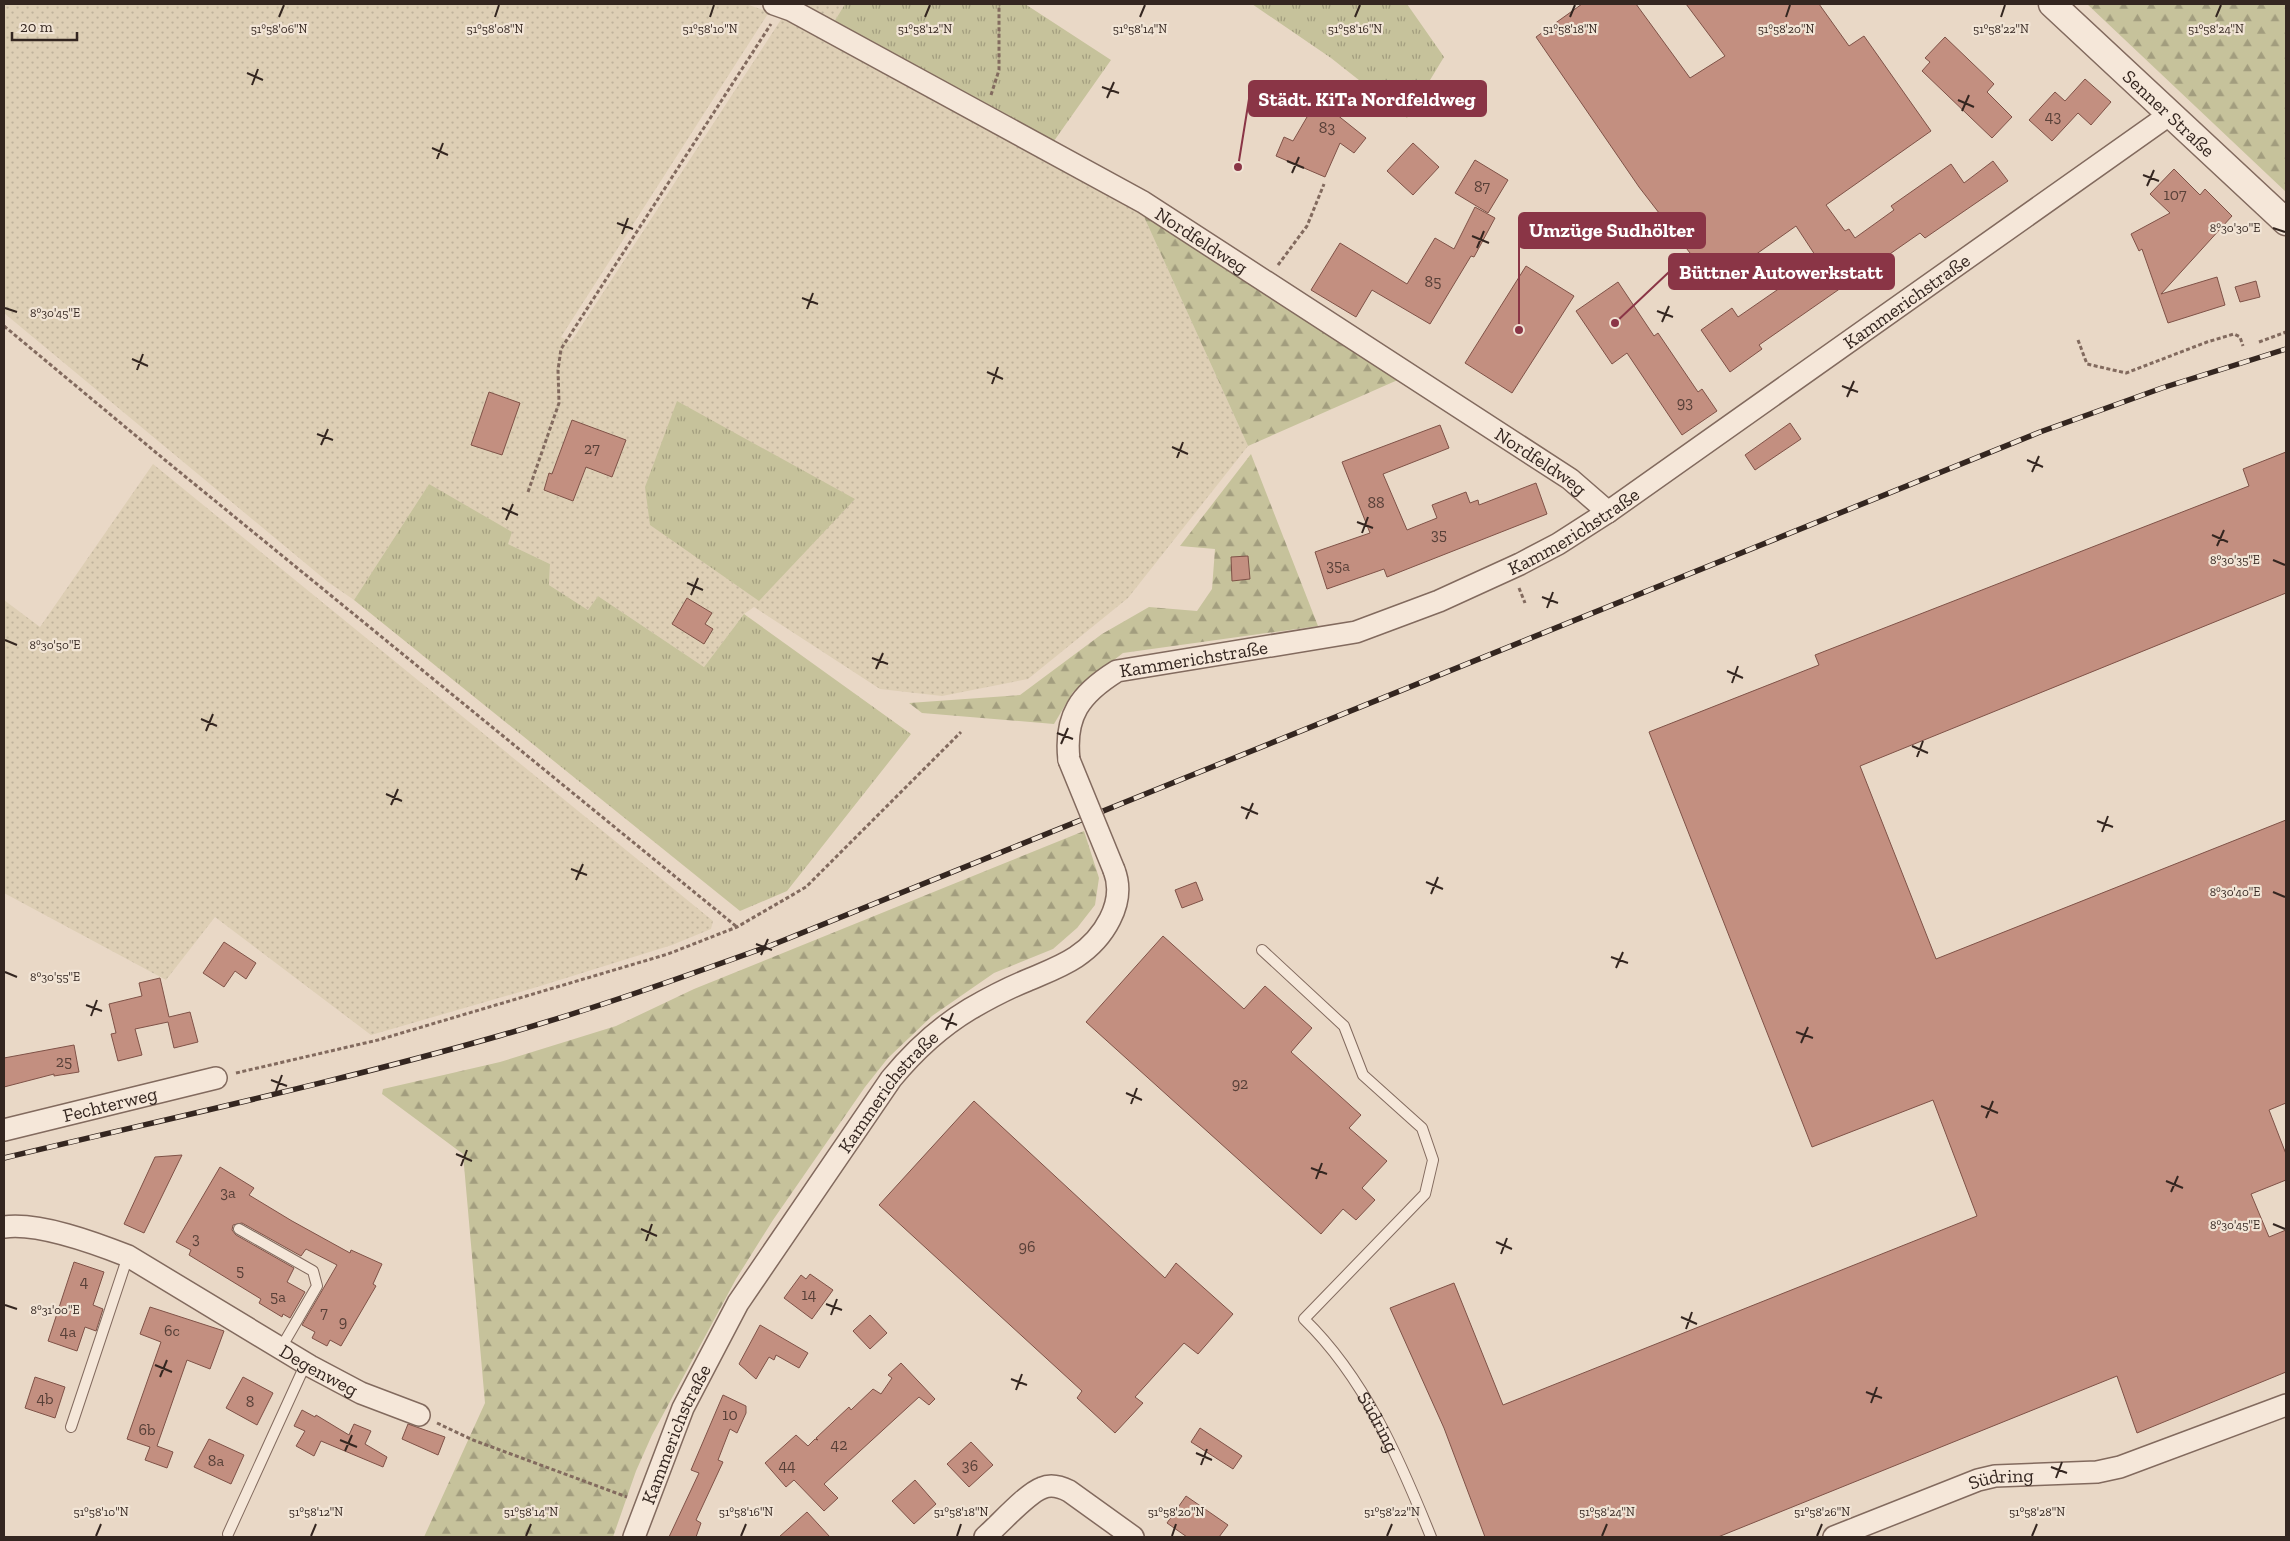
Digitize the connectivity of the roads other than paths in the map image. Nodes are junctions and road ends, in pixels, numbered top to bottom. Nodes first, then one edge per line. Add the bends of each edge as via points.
1 (2052, 4) edge
2 (778, 5) edge
3 (2170, 115) junction
4 (2286, 222) edge
5 (1608, 512) junction
6 (1262, 950) dead end
7 (216, 1078) road end
8 (4, 1130) edge
9 (4, 1227) edge
10 (238, 1229) dead end
11 (128, 1256) junction
12 (281, 1348) junction
13 (306, 1363) junction
14 (2286, 1405) edge
15 (418, 1415) road end
16 (71, 1427) dead end
17 (228, 1534) dead end
18 (634, 1537) edge
19 (985, 1537) edge
20 (1133, 1537) edge
21 (1431, 1537) edge
22 (1834, 1537) edge

1 - 3 street, Senner Straße
2 - 5 street, Nordfeldweg via 1143,202 1570,479
3 - 4 street, Senner Straße
3 - 5 street, Kammerichstraße
5 - 18 street, Kammerichstraße, bridge via 1520,564 1439,601 1356,632 1117,671 1090,690 1069,724 1069,760 1114,870 1118,888 1116,906 1100,934 1077,957 992,996 948,1022 906,1060 891,1079 738,1303 684,1408
6 - 21 lane, Südring via 1344,1026 1363,1075 1422,1128 1432,1160 1425,1194 1304,1319 1327,1344 1364,1396 1401,1464
7 - 8 street, Fechterweg
9 - 11 street, Degenweg via 16,1225 43,1230
10 - 12 lane via 313,1271 317,1286
11 - 12 street, Degenweg
11 - 16 lane
12 - 13 street, Degenweg
13 - 15 street, Degenweg via 361,1393
13 - 17 lane
14 - 22 street, Südring via 2120,1467 2096,1472 2010,1474 1978,1480
19 - 20 street via 1033,1494 1050,1486 1069,1491

